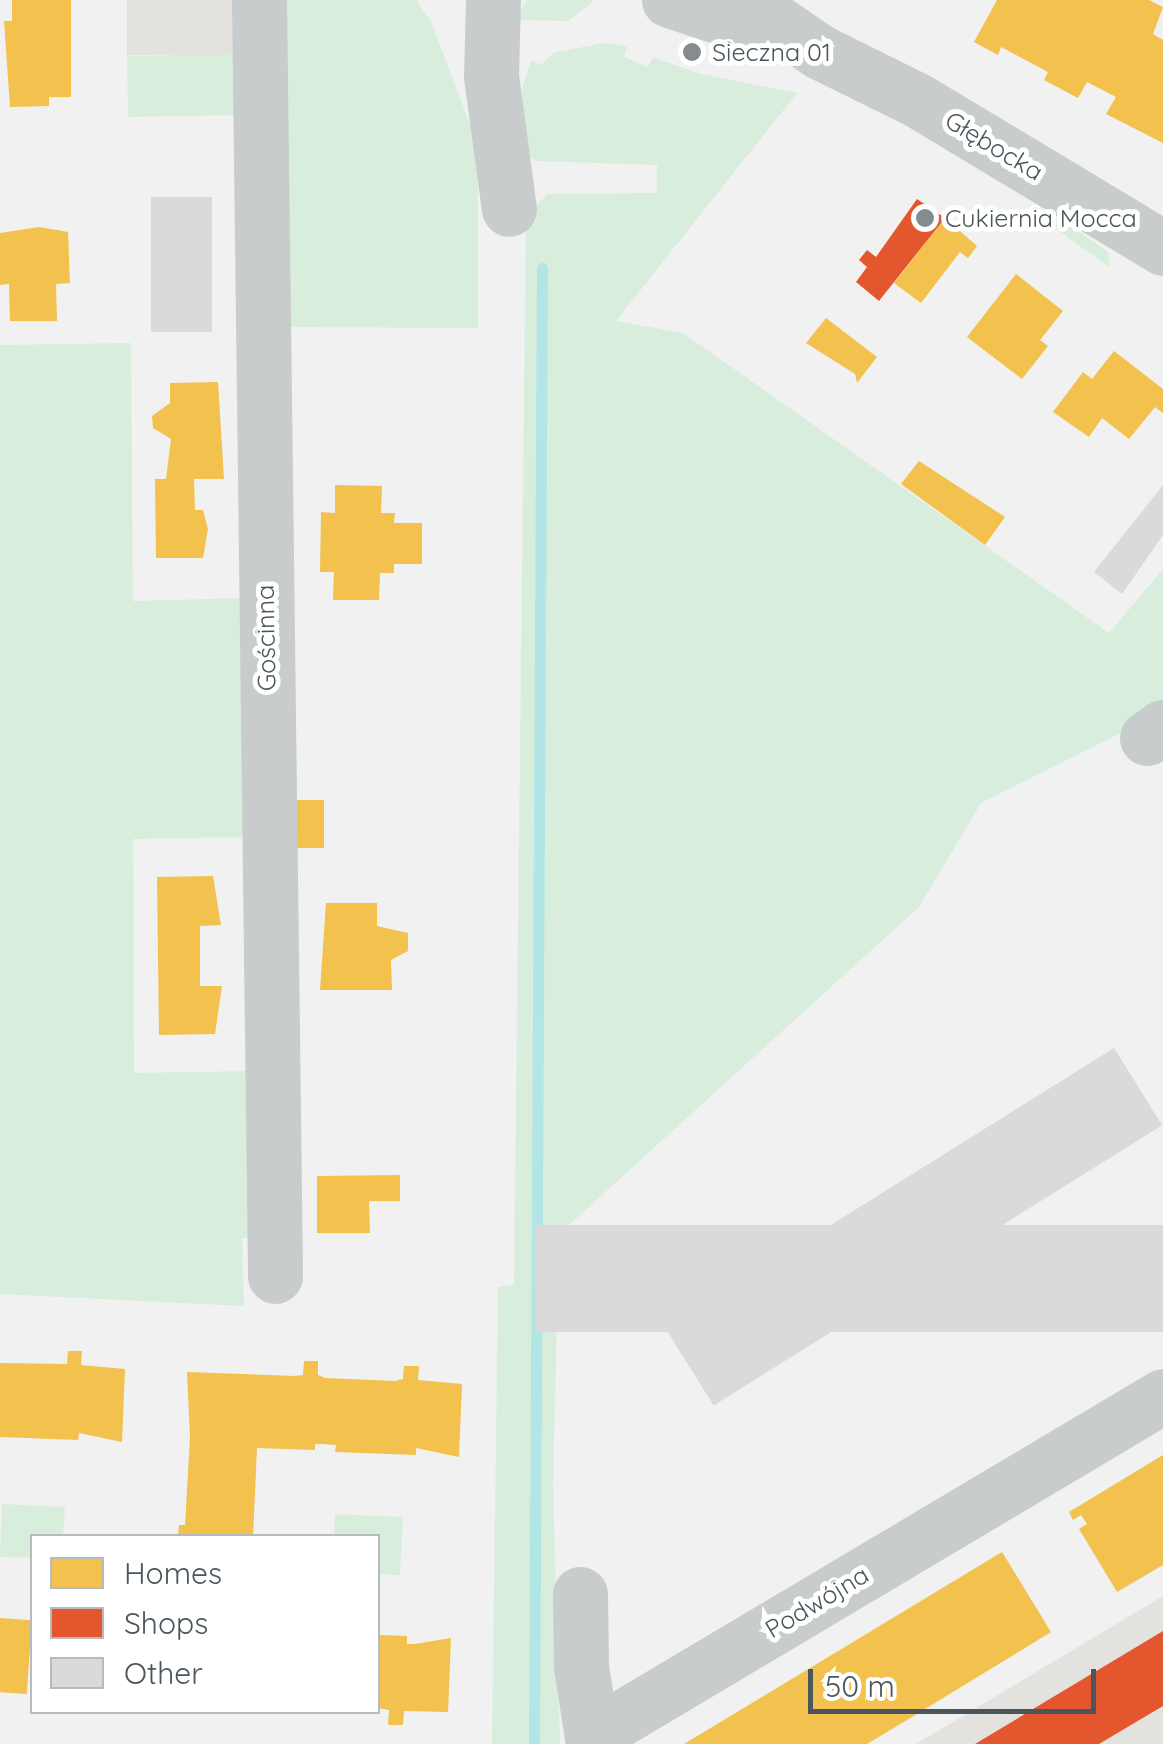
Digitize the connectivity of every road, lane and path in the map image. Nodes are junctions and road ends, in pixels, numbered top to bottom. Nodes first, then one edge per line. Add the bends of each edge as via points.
1 (258, 0) edge
2 (494, 0) edge
3 (669, 0) edge
4 (744, 0) edge
5 (820, 52) junction
6 (508, 208) dead end
7 (1163, 248) edge
8 (274, 1276) dead end
9 (1163, 1396) edge
10 (580, 1594) dead end
11 (593, 1740) edge

1 - 8 street, Gościnna
2 - 6 street via 492,76
3 - 5 street, Głębocka
4 - 5 street, Głębocka
5 - 7 street, Głębocka via 907,94
9 - 11 street, Podwójna
10 - 11 street, Podwójna via 581,1666

